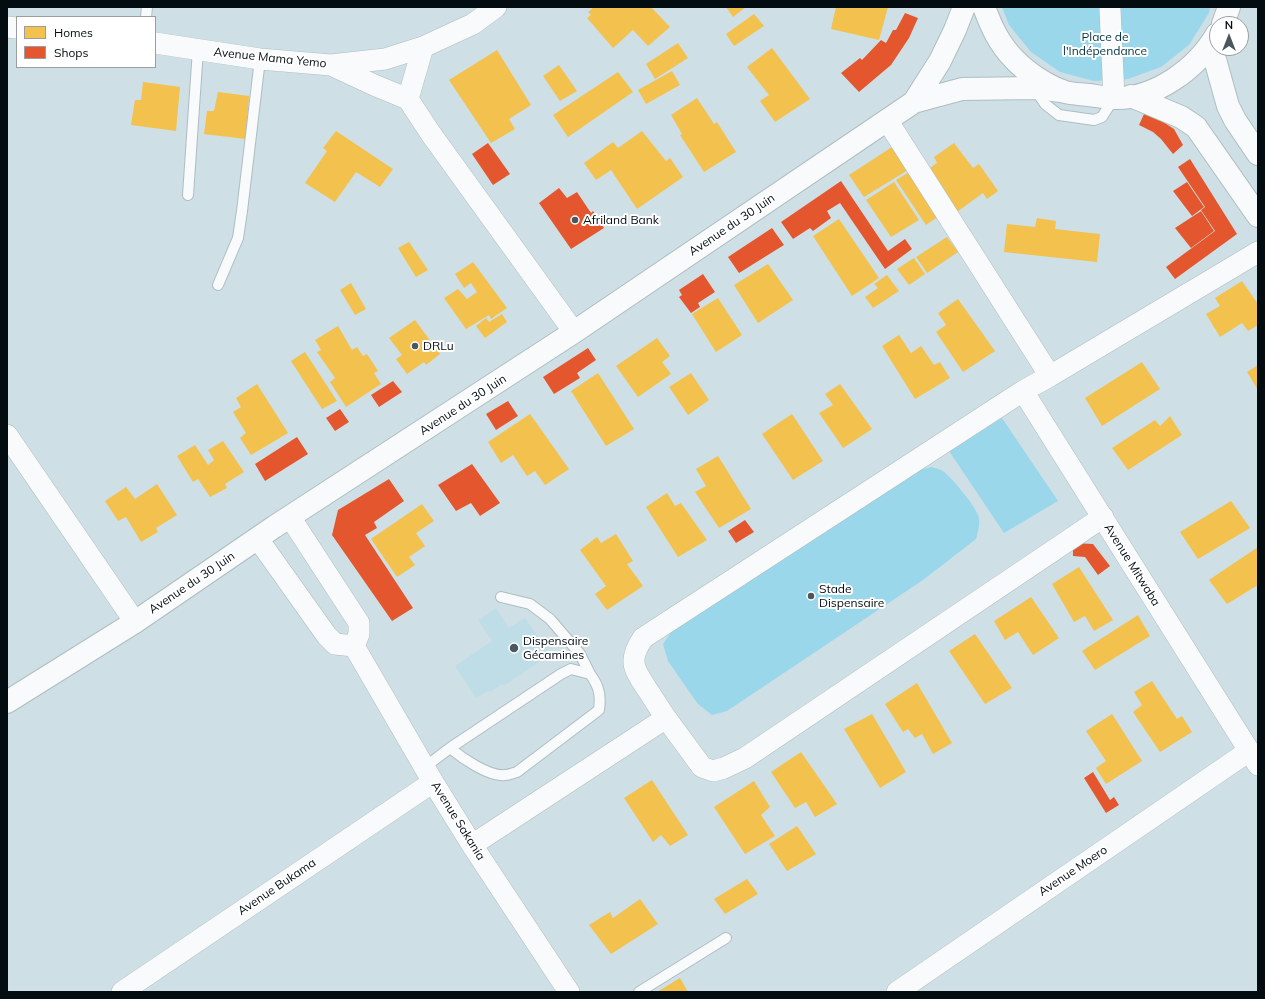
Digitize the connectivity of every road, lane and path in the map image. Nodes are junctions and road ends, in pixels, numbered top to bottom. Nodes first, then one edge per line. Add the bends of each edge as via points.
1 (496, 7) edge
2 (964, 7) edge
3 (984, 7) edge
4 (1111, 8) edge
5 (156, 43) edge
6 (1209, 46) edge
7 (423, 47) junction
8 (198, 49) junction
9 (1217, 56) edge
10 (260, 59) junction
11 (331, 65) junction
12 (1034, 88) junction
13 (1065, 92) junction
14 (1123, 97) junction
15 (408, 99) junction
16 (914, 102) junction
17 (887, 120) junction
18 (1258, 154) edge
19 (188, 195) dead end
20 (1258, 216) edge
21 (1258, 252) edge
22 (218, 285) dead end
23 (574, 332) junction
24 (1050, 376) junction
25 (1023, 391) junction
26 (7, 435) edge
27 (290, 517) junction
28 (1103, 517) junction
29 (258, 539) junction
30 (501, 597) dead end
31 (135, 622) junction
32 (354, 646) junction
33 (590, 674) junction
34 (7, 702) edge
35 (666, 718) junction
36 (450, 748) junction
37 (1253, 758) edge
38 (429, 774) junction
39 (472, 846) junction
40 (726, 938) dead end
41 (122, 992) edge
42 (569, 992) edge
43 (639, 992) edge
44 (897, 992) edge

1 - 7 street, Avenue Mama Yemo via 472,24
2 - 16 main road via 940,61
3 - 13 main road via 995,35 1014,59 1037,79
4 - 14 street
5 - 8 street, Avenue Mama Yemo
6 - 14 main road via 1197,61 1176,78 1152,90
7 - 11 street, Avenue Mama Yemo via 385,59
7 - 15 street
8 - 10 street, Avenue Mama Yemo
8 - 19 lane
9 - 18 main road via 1228,106
10 - 11 street, Avenue Mama Yemo
10 - 22 lane via 238,238
11 - 15 street
12 - 13 main road
12 - 14 lane via 1045,104 1059,115 1094,120
12 - 16 main road via 962,89
13 - 14 main road
14 - 20 main road via 1180,117 1196,127
15 - 23 street
16 - 17 main road, Avenue du 30 Juin
17 - 23 main road, Avenue du 30 Juin
17 - 24 street
21 - 24 street
23 - 27 main road, Avenue du 30 Juin
24 - 25 street
25 - 28 street, Avenue Mitwaba
25 - 35 street via 644,638 634,655 635,672
26 - 31 street
27 - 29 main road, Avenue du 30 Juin
27 - 32 street via 359,623 359,634
28 - 35 street via 756,751 724,768 713,772 702,767
28 - 37 street, Avenue Mitwaba
29 - 31 main road, Avenue du 30 Juin
29 - 32 street via 327,636 336,644
30 - 33 lane via 530,604 550,619 580,654
31 - 34 main road, Avenue du 30 Juin
32 - 38 street, Avenue Sakania
33 - 36 lane via 571,669 561,674
33 - 36 lane via 601,698 599,710 517,772 504,776 488,772 474,766
35 - 39 street
36 - 38 lane
37 - 44 street, Avenue Moero
38 - 39 street, Avenue Sakania
38 - 41 street, Avenue Bukama
39 - 42 street, Avenue Sakania
40 - 43 lane

